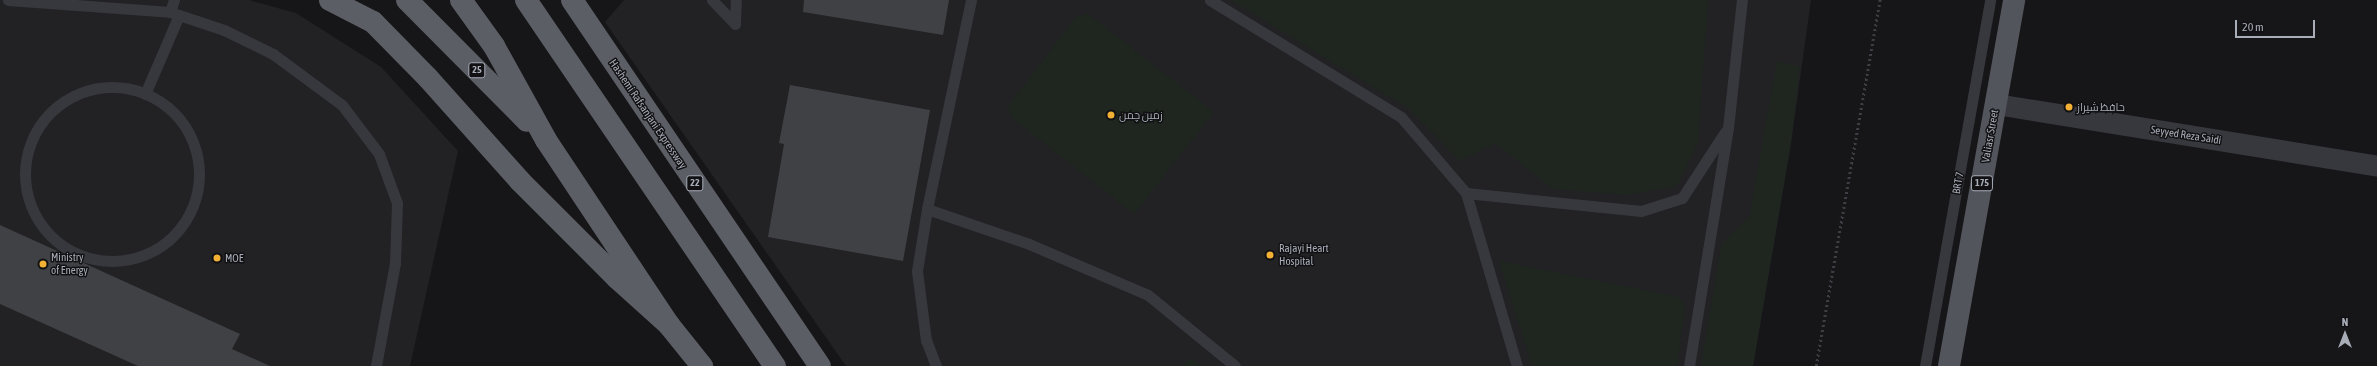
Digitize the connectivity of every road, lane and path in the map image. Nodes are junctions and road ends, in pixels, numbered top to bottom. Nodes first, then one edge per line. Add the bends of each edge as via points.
1 (8, 0) edge
2 (174, 0) edge
3 (330, 0) edge
4 (407, 0) edge
5 (461, 0) edge
6 (526, 0) edge
7 (572, 0) edge
8 (712, 0) edge
9 (736, 0) edge
10 (971, 0) edge
11 (1210, 0) edge
12 (1742, 0) edge
13 (1880, 0) edge
14 (1990, 0) edge
15 (2014, 0) edge
16 (174, 14) junction
17 (145, 94) junction
18 (1996, 104) junction
19 (1728, 128) junction
20 (546, 140) junction
21 (2377, 166) edge
22 (1466, 193) junction
23 (927, 209) junction
24 (669, 325) junction
25 (376, 366) edge
26 (702, 366) edge
27 (775, 366) edge
28 (820, 366) edge
29 (936, 366) edge
30 (1235, 366) edge
31 (1517, 366) edge
32 (1689, 366) edge
33 (1816, 366) edge
34 (1925, 366) edge
35 (1949, 366) edge

1 - 16 lane
2 - 16 lane
3 - 24 highway via 373,22 428,78 520,180 617,278
4 - 20 highway, 25
5 - 20 highway via 494,46
6 - 27 highway
7 - 28 highway, Hashemi Rafsanjani Expressway / 22
8 - 9 lane via 735,24
10 - 23 lane
11 - 22 lane via 1401,117
12 - 19 lane
13 - 33 path
14 - 34 lane, BRT 7
15 - 18 main road, Valiasr Street / 175
16 - 17 lane
16 - 25 lane via 224,30 273,54 342,105 379,154 397,203 395,263
17 - 17 lane via 120,87 92,89 73,97 45,117 30,141 24,168 26,195 37,221 55,242 79,256 106,262 136,259 164,246 185,224 197,196 200,166 192,137 174,112
18 - 21 street, Seyyed Reza Saidi
18 - 35 main road, Valiasr Street / 175
19 - 22 lane via 1682,198 1641,210
19 - 32 lane
20 - 24 highway
22 - 31 lane
23 - 29 lane via 917,271 926,340
23 - 30 lane via 1028,244 1148,295
24 - 26 highway

